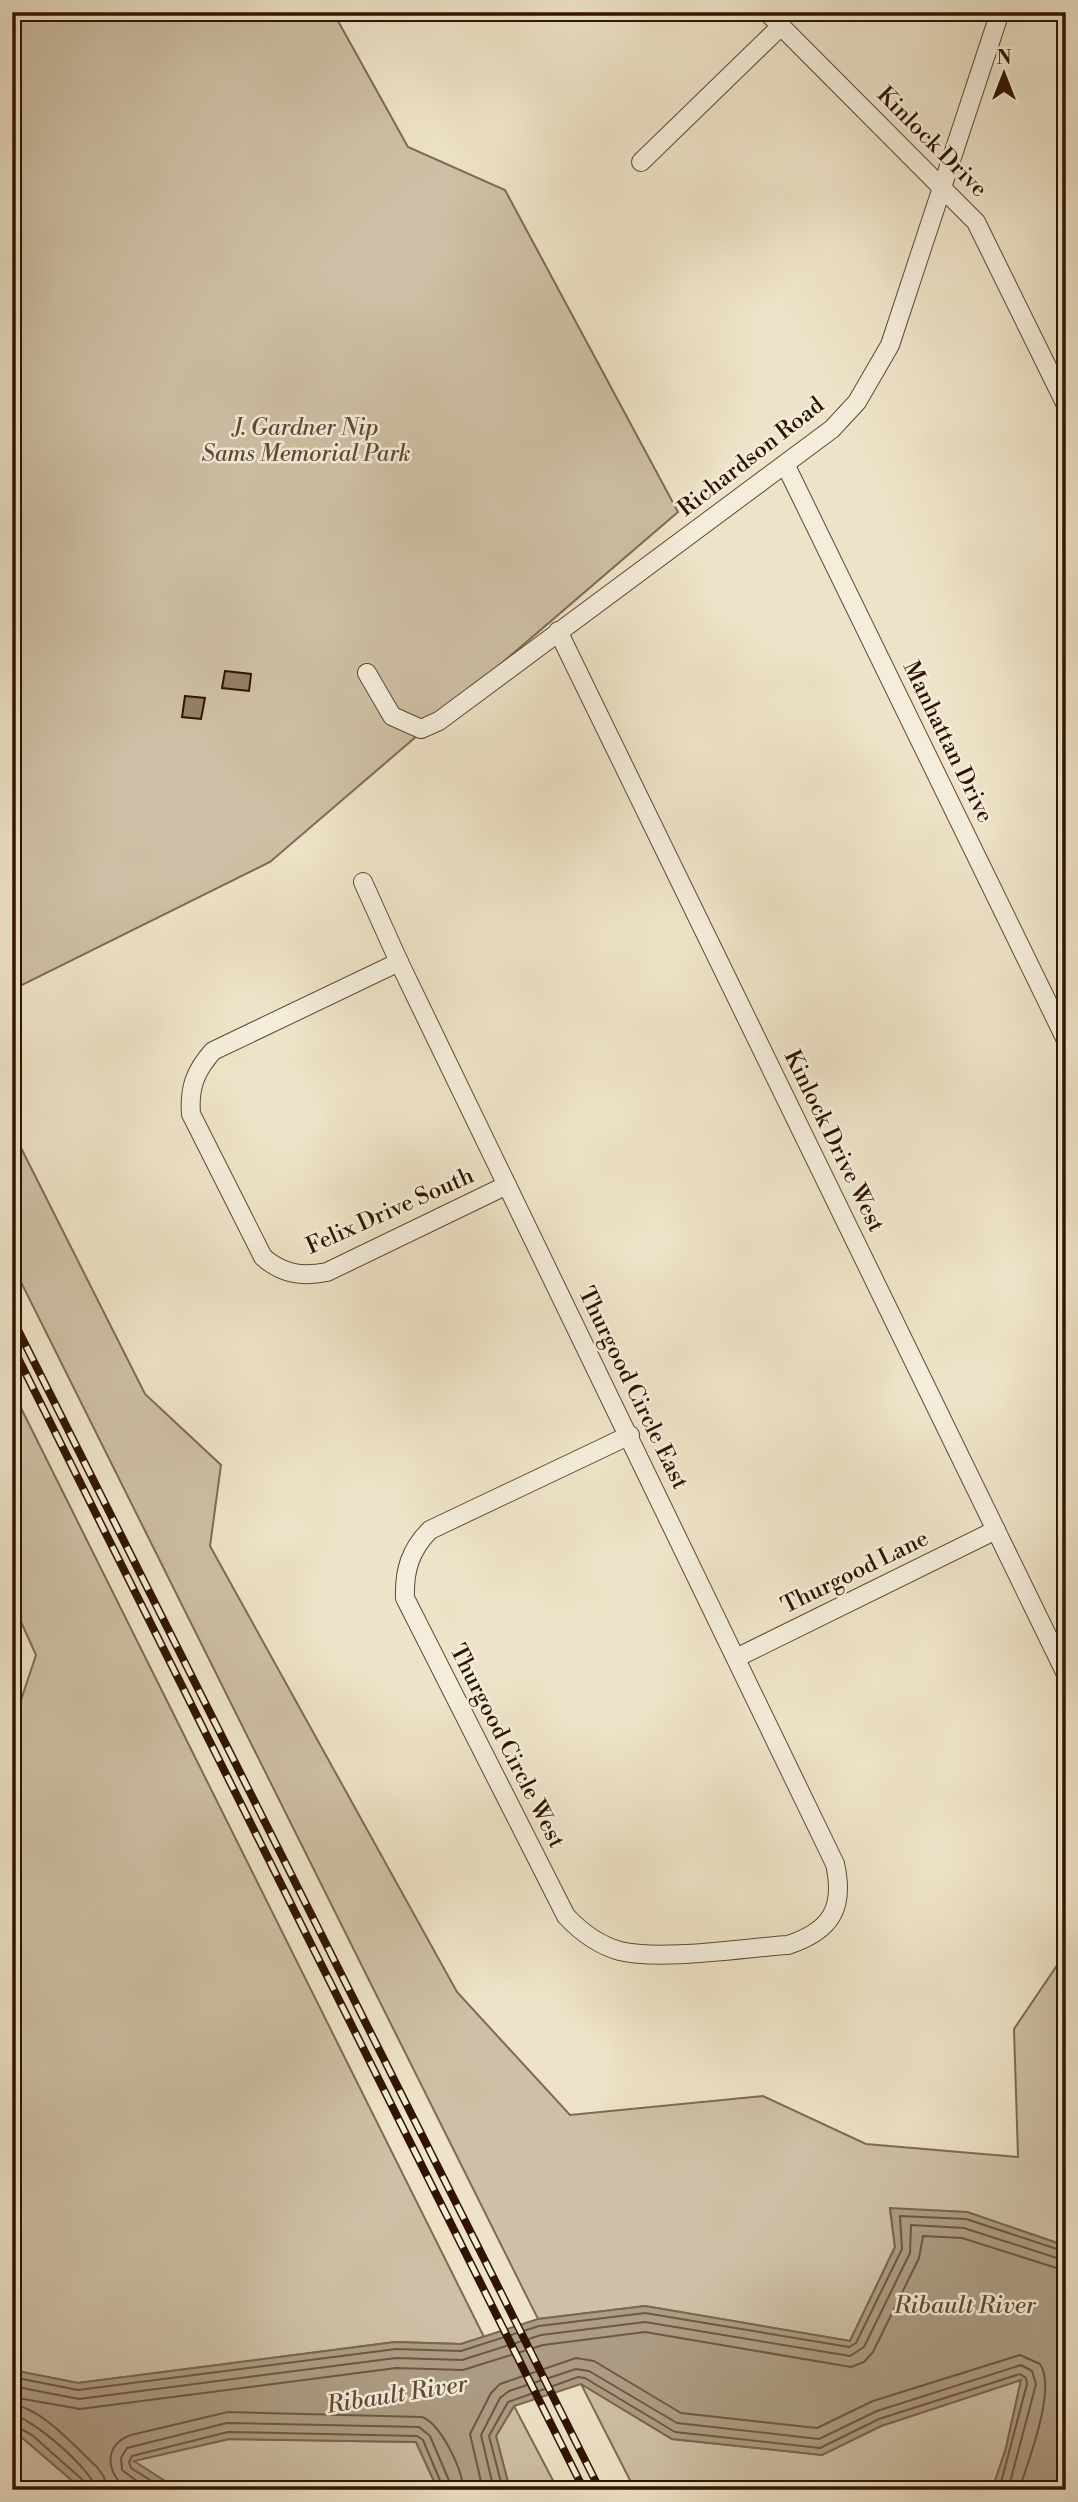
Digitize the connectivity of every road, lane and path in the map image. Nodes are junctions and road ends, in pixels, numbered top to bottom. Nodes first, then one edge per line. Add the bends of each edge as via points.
1 (767, 12) edge
2 (1000, 12) edge
3 (781, 26) junction
4 (641, 162) dead end
5 (942, 185) junction
6 (1066, 405) edge
7 (786, 466) junction
8 (558, 631) junction
9 (367, 673) dead end
10 (363, 882) dead end
11 (399, 962) junction
12 (1066, 1040) edge
13 (507, 1185) junction
14 (629, 1435) junction
15 (996, 1530) junction
16 (736, 1658) junction
17 (1066, 1674) edge
18 (831, 1919) joint

1 - 3 street, Kinlock Drive
2 - 5 street, Richardson Road
3 - 4 street
3 - 5 street, Kinlock Drive
5 - 6 street, Kinlock Drive via 976,222
5 - 7 street, Richardson Road via 900,317 874,376 832,429
7 - 8 street, Richardson Road
7 - 12 street, Manhattan Drive
8 - 9 street, Richardson Road via 439,721 421,729 392,716
8 - 15 street, Kinlock Drive West
10 - 11 street, Thurgood Circle East
11 - 13 street, Thurgood Circle East
11 - 13 street, Felix Drive South via 213,1051 194,1079 191,1114 263,1256 292,1273 327,1272
13 - 14 street, Thurgood Circle East
14 - 16 street, Thurgood Circle East
14 - 18 street, Thurgood Circle West via 430,1530 410,1558 404,1577 405,1598 566,1916 580,1931 619,1951 644,1954 788,1945 806,1939
15 - 16 street, Thurgood Lane
15 - 17 street, Kinlock Drive West
16 - 18 street, Thurgood Circle East via 835,1864 839,1901

